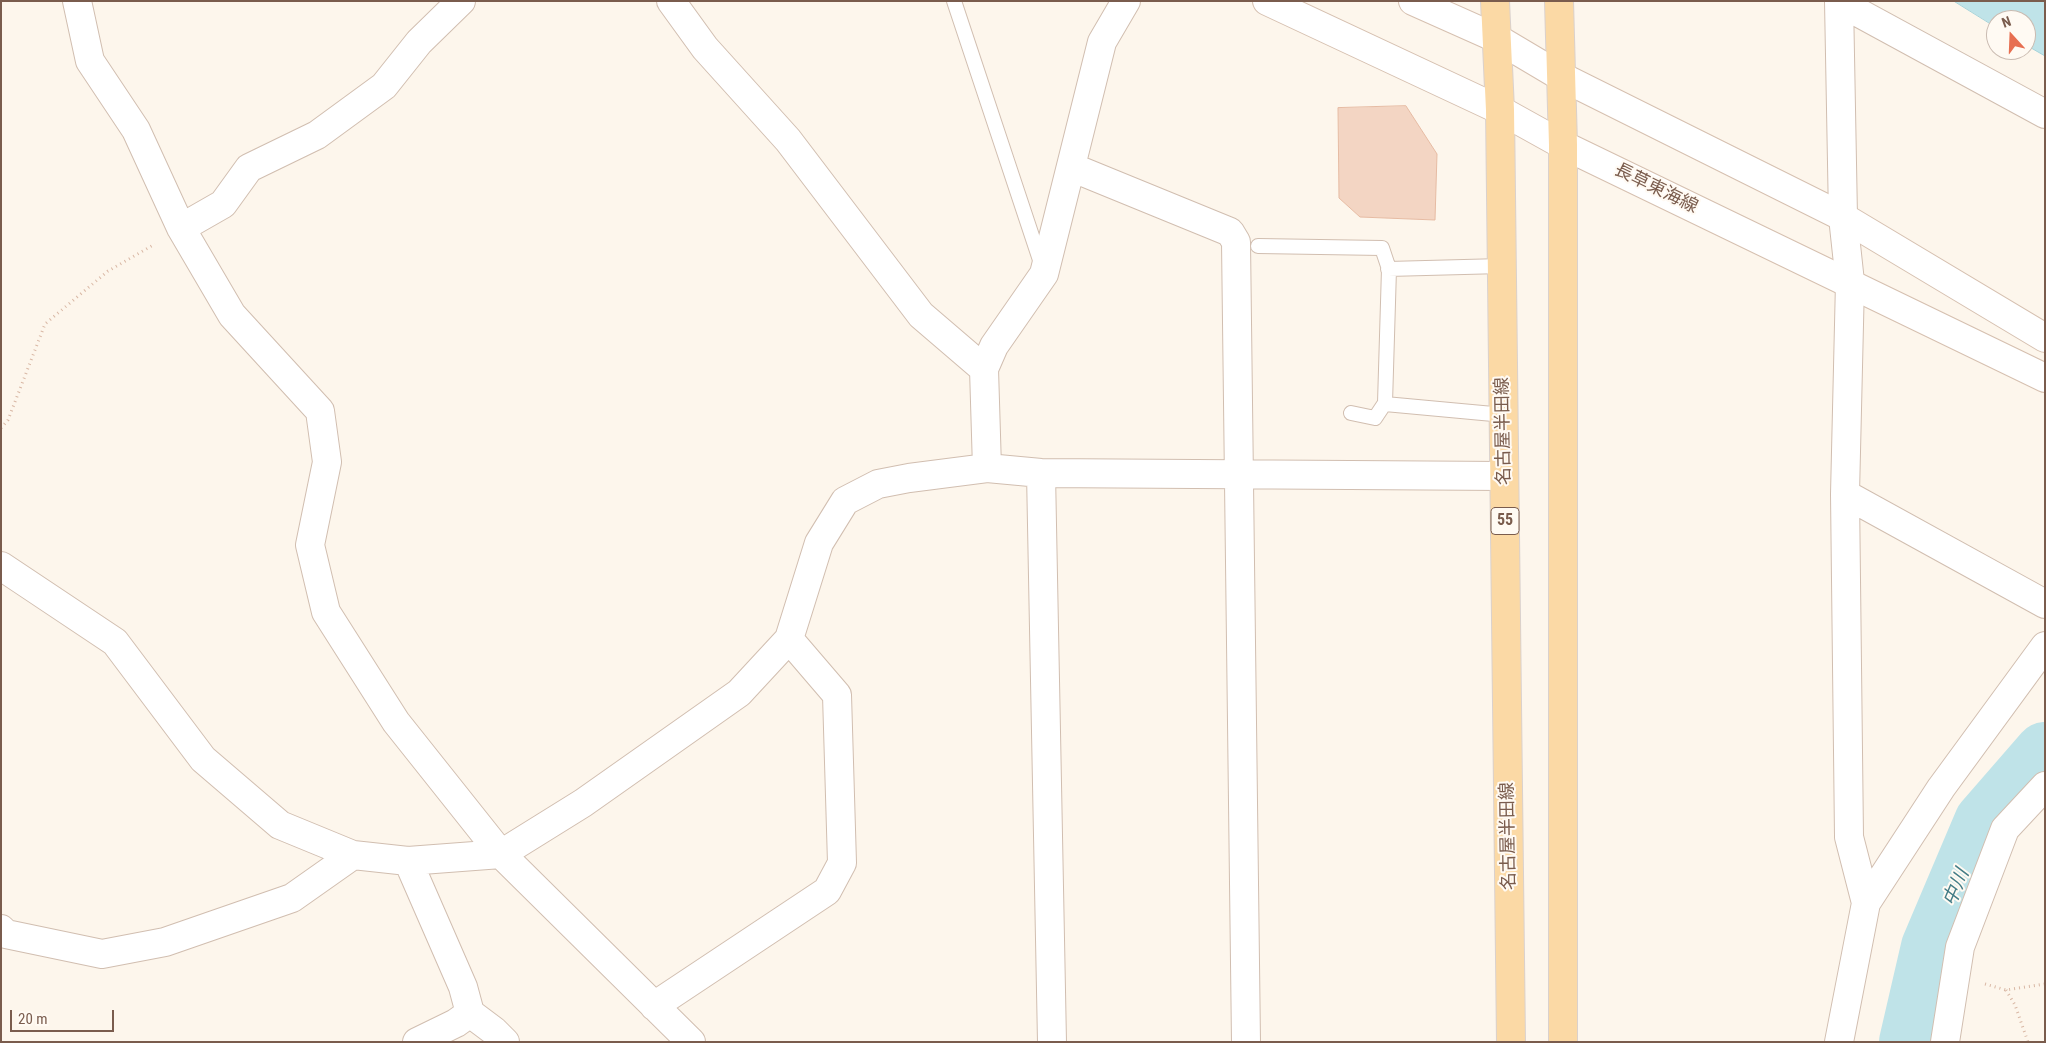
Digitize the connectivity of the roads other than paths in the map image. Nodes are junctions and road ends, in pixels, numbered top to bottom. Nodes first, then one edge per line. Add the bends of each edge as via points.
1 (77, 1) edge
2 (461, 1) edge
3 (671, 1) edge
4 (954, 1) edge
5 (1126, 1) edge
6 (1268, 1) edge
7 (1412, 1) edge
8 (1496, 1) edge
9 (1559, 1) edge
10 (1839, 2) edge
11 (1496, 38) junction
12 (1560, 76) junction
13 (1500, 110) junction
14 (2045, 114) edge
15 (1563, 145) junction
16 (1071, 166) junction
17 (1843, 216) junction
18 (181, 228) junction
19 (1258, 246) dead end
20 (1502, 266) dead end
21 (1389, 269) junction
22 (1044, 274) junction
23 (1850, 282) junction
24 (2045, 338) edge
25 (984, 369) junction
26 (2045, 378) edge
27 (1385, 404) dead end
28 (1351, 413) dead end
29 (1504, 415) dead end
30 (987, 468) junction
31 (1041, 473) junction
32 (1239, 473) junction
33 (1504, 476) junction
34 (1845, 494) junction
35 (1, 566) edge
36 (2045, 604) edge
37 (789, 639) junction
38 (2045, 646) edge
39 (2045, 786) edge
40 (501, 854) junction
41 (353, 855) junction
42 (408, 861) junction
43 (1866, 903) junction
44 (1, 928) edge
45 (654, 1006) junction
46 (470, 1014) junction
47 (417, 1042) edge
48 (505, 1042) edge
49 (692, 1042) edge
50 (1052, 1042) edge
51 (1246, 1042) edge
52 (1511, 1042) edge
53 (1563, 1042) edge
54 (1839, 1042) edge
55 (1945, 1042) edge

1 - 18 street via 90,61 136,130
2 - 18 street via 419,42 384,86 317,135 248,168 223,204
3 - 25 street via 706,48 788,140 921,316
4 - 22 lane
5 - 16 street via 1102,42
6 - 13 street, 長草東海線
7 - 11 street
8 - 11 main road, 名古屋半田線 / 55
9 - 12 main road
10 - 14 street
10 - 17 street
11 - 12 street
11 - 13 main road, 名古屋半田線 / 55
12 - 15 main road
12 - 17 street
13 - 15 street, 長草東海線
13 - 33 main road, 名古屋半田線 / 55
15 - 23 street, 長草東海線
15 - 53 main road
16 - 22 street
16 - 32 street via 1230,232 1236,242
17 - 23 street
17 - 24 street
18 - 40 street via 232,315 320,411 327,462 310,545 326,612 396,722
19 - 21 lane via 1382,248
20 - 21 lane
21 - 28 lane via 1385,403 1375,418
22 - 25 street via 994,346
23 - 26 street, 長草東海線
23 - 34 street
25 - 30 street
27 - 29 lane
30 - 31 street
30 - 37 street via 878,484 845,501 819,543
31 - 32 street
31 - 50 street
32 - 33 street
32 - 51 street
33 - 52 main road, 名古屋半田線 / 55
34 - 36 street
34 - 43 street via 1849,837
35 - 41 street via 115,642 203,759 280,825
37 - 40 street via 740,693 583,803
37 - 45 street via 837,695 842,863 827,891
38 - 43 street via 1941,788
39 - 55 street via 2005,829 1960,947
40 - 42 street
40 - 45 street
41 - 42 street
41 - 44 street via 292,898 165,942 102,954 6,934
42 - 46 street via 463,987
43 - 54 street
45 - 49 street
46 - 47 street
46 - 48 street

